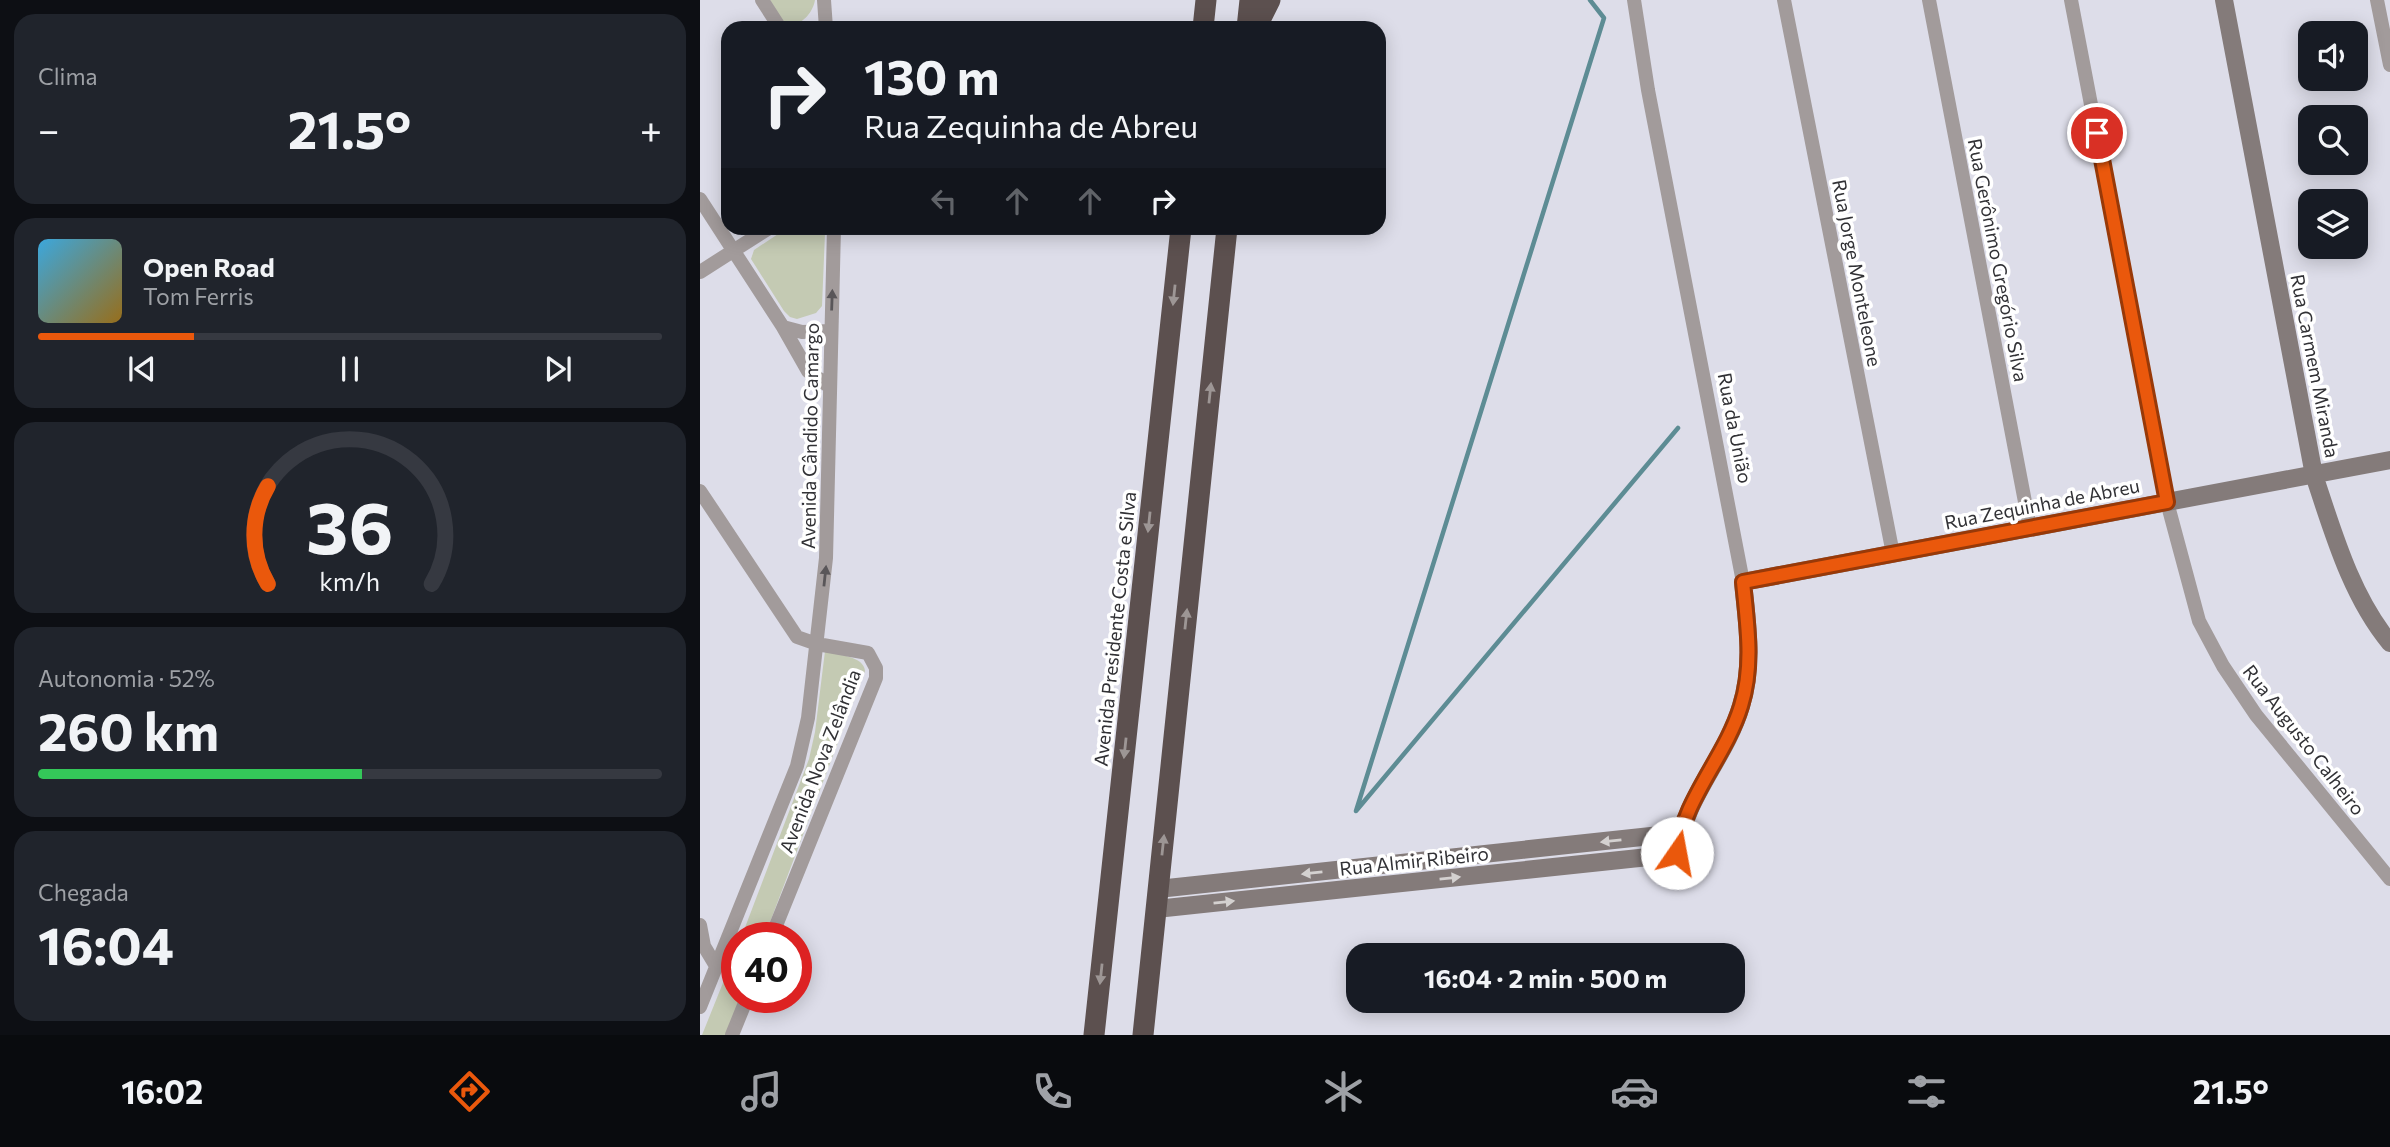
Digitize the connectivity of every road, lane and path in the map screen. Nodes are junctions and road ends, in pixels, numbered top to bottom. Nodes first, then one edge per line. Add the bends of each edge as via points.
1 (762, 0) edge
2 (824, 0) edge
3 (1206, 0) edge
4 (1250, 0) edge
5 (1270, 0) edge
6 (1634, 0) edge
7 (1784, 0) edge
8 (1929, 0) edge
9 (2071, 0) edge
10 (2224, 0) edge
11 (2377, 0) edge
12 (776, 21) edge
13 (826, 21) edge
14 (1204, 21) edge
15 (1248, 21) edge
16 (1259, 21) edge
17 (2390, 65) edge
18 (700, 199) edge
19 (721, 231) edge
20 (723, 235) edge
21 (758, 235) edge
22 (834, 235) edge
23 (1180, 235) edge
24 (1226, 235) edge
25 (733, 250) junction
26 (700, 272) edge
27 (783, 327) junction
28 (831, 331) junction
29 (830, 387) junction
30 (2390, 460) edge
31 (2314, 474) junction
32 (700, 491) edge
33 (2167, 502) junction
34 (2030, 528) junction
35 (1893, 554) junction
36 (1743, 582) junction
37 (2390, 643) edge
38 (817, 644) junction
39 (1679, 833) junction
40 (1677, 853) joint
41 (2390, 879) edge
42 (1157, 899) junction
43 (777, 922) edge
44 (700, 925) edge
45 (716, 966) junction
46 (700, 1007) edge
47 (741, 1013) edge
48 (732, 1035) edge
49 (1094, 1035) edge
50 (1143, 1035) edge

1 - 12 street
2 - 13 street
3 - 14 highway
4 - 15 highway
5 - 16 highway
6 - 36 street, Rua da União
7 - 35 street, Rua Jorge Monteleone
8 - 34 street, Rua Gerônimo Gregório Silva
9 - 33 street, Rua Augusto Calheiro
10 - 31 street, Rua Carmem Miranda
11 - 17 street
18 - 19 street
20 - 25 street
21 - 25 street
28 -> 22 street, Avenida Cândido Camargo
23 -> 49 highway, Avenida Presidente Costa e Silva
42 -> 24 highway
25 - 26 street
25 - 27 street
27 - 28 street
27 - 29 street via 808,371
28 - 29 street, Avenida Cândido Camargo
38 -> 29 street, Avenida Cândido Camargo via 826,558
30 - 31 street, Rua Zequinha de Abreu
31 - 33 street, Rua Zequinha de Abreu
31 - 37 street, Rua Carmem Miranda via 2359,594
32 - 38 street via 791,631 803,641
33 - 34 street, Rua Zequinha de Abreu
33 - 41 street, Rua Augusto Calheiro via 2199,621 2223,666 2256,715
34 - 35 street, Rua Zequinha de Abreu
35 - 36 street, Rua Zequinha de Abreu
36 - 39 street, Rua da União via 1750,653 1742,705
38 - 43 street, Avenida Nova Zelândia via 868,653 876,678
38 - 45 street, Avenida Nova Zelândia via 797,766
39 - 40 street, Rua da União
39 -> 42 street, Rua Almir Ribeiro
42 -> 40 street, Rua Almir Ribeiro
42 - 50 highway
44 - 45 street via 704,946
45 - 46 street, Avenida Nova Zelândia
47 - 48 street

